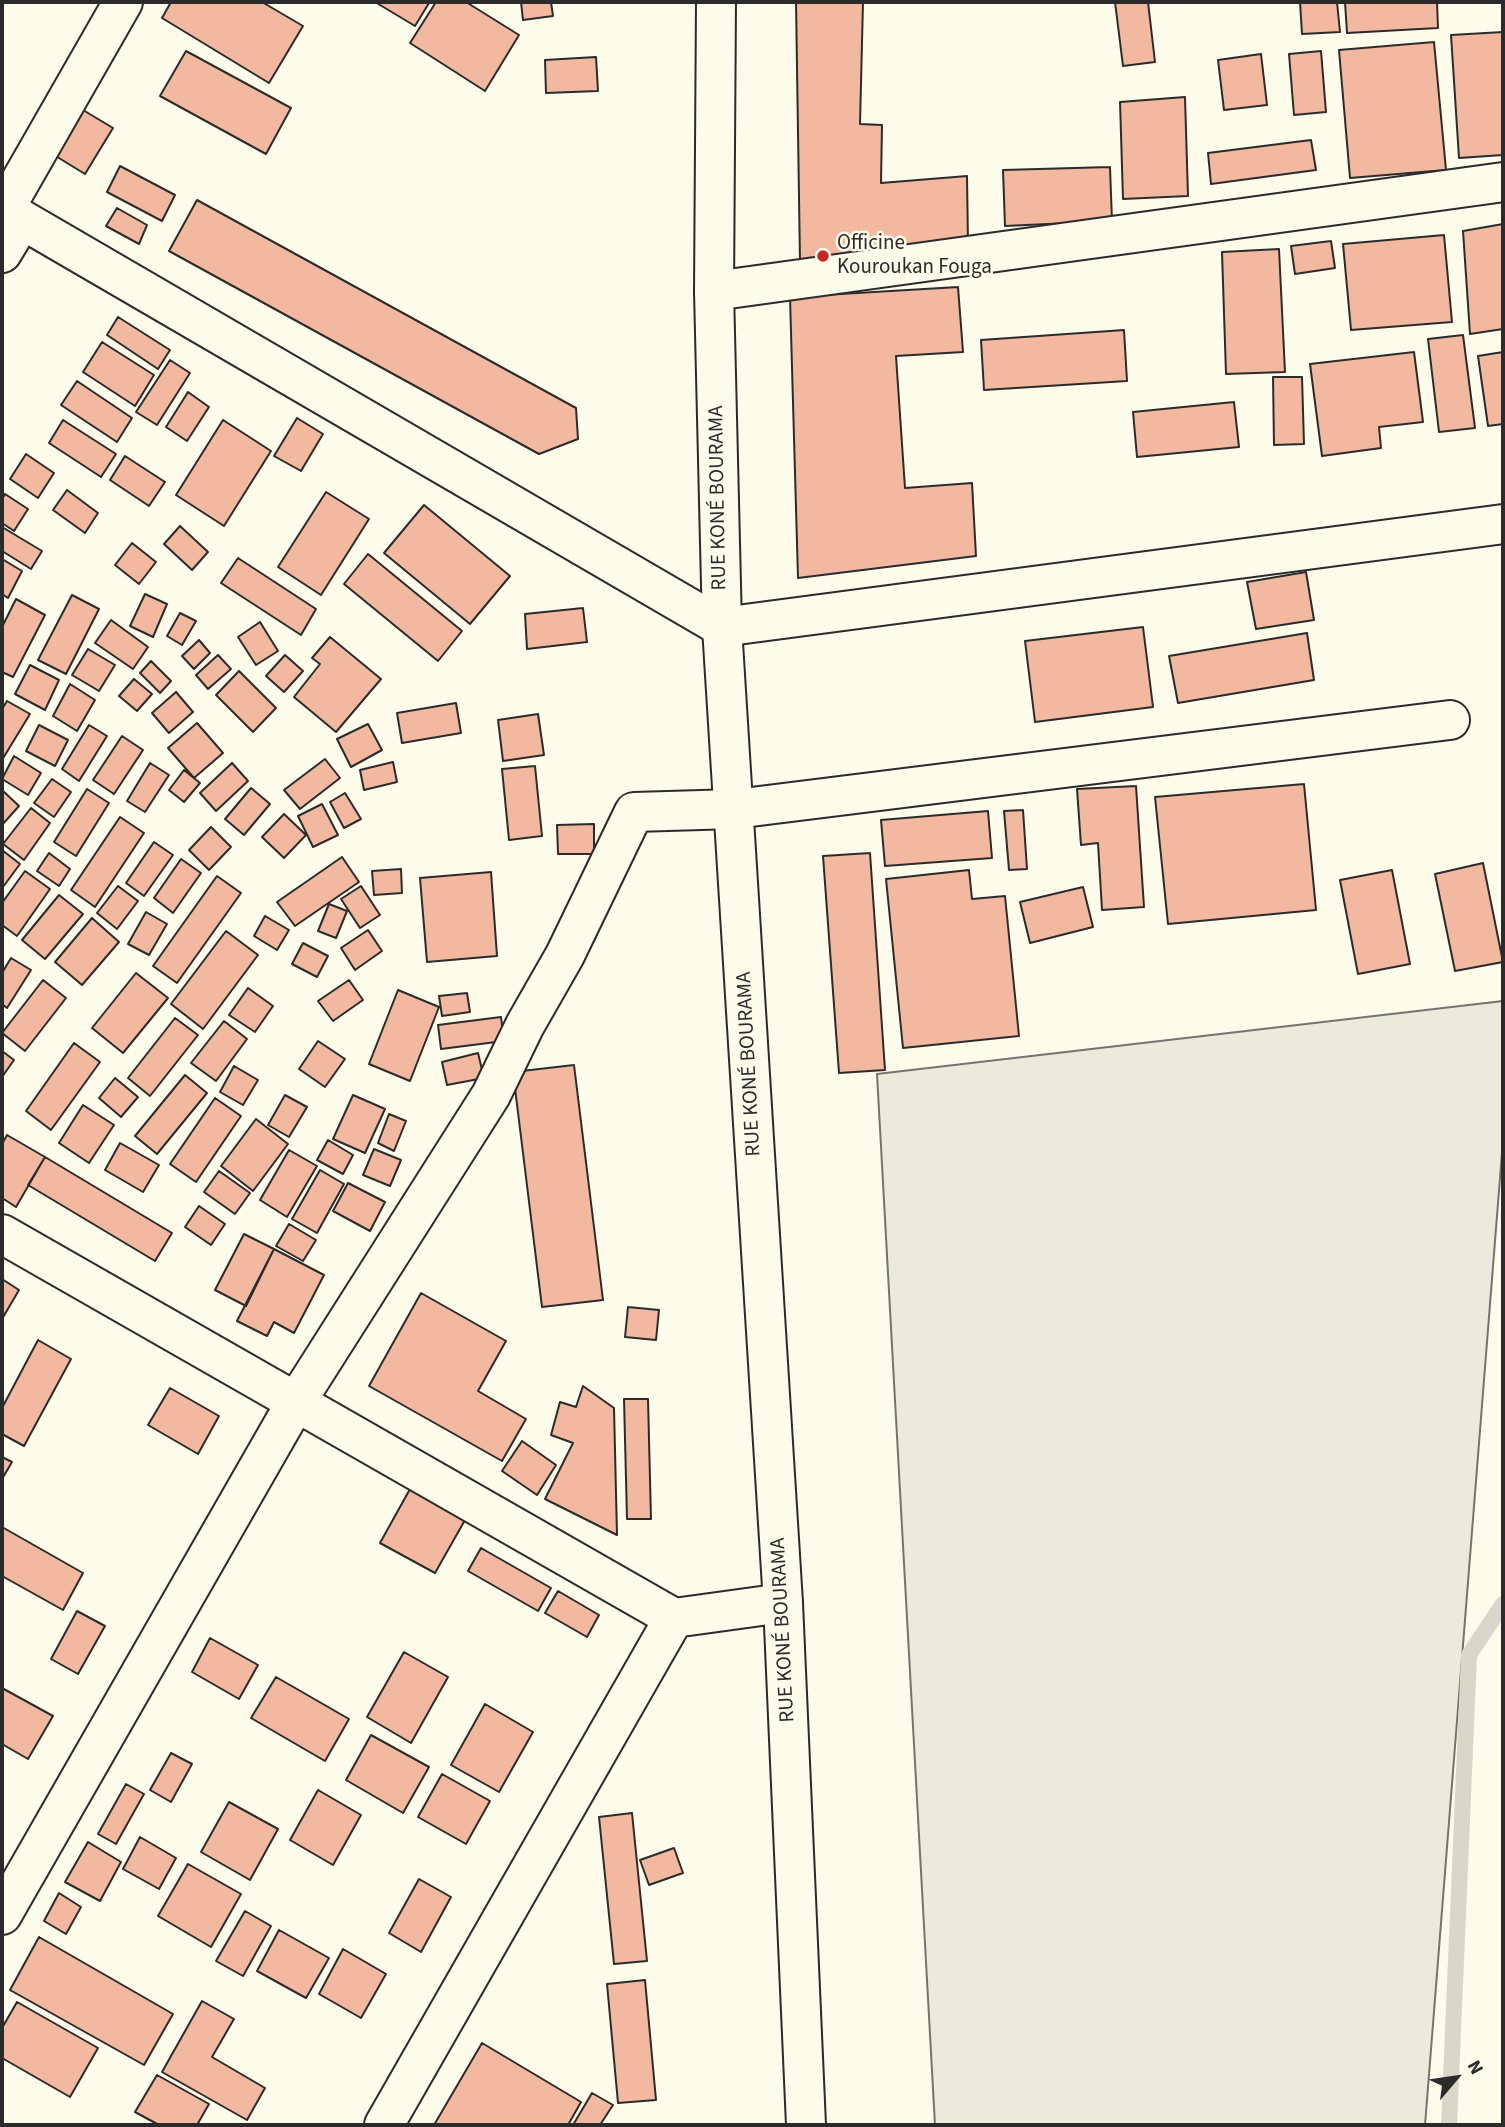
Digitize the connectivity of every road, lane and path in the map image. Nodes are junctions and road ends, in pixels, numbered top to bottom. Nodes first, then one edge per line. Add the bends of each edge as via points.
1 (123, 2) edge
2 (716, 2) edge
3 (1503, 182) edge
4 (10, 213) edge
5 (2, 253) edge
6 (714, 291) junction
7 (1503, 524) edge
8 (722, 627) junction
9 (1450, 720) dead end
10 (735, 809) junction
11 (2, 1234) edge
12 (296, 1402) junction
13 (783, 1603) junction
14 (674, 1618) junction
15 (2, 1915) edge
16 (384, 2125) edge
17 (806, 2125) edge

1 - 4 main road
2 - 6 main road, RUE KONÉ BOURAMA
3 - 6 main road
4 - 5 main road
4 - 8 main road
6 - 8 main road, RUE KONÉ BOURAMA
7 - 8 main road
8 - 10 main road, RUE KONÉ BOURAMA
9 - 10 main road
10 - 12 main road via 634,811 491,1095
10 - 13 main road, RUE KONÉ BOURAMA
11 - 12 main road
12 - 14 main road
12 - 15 main road
13 - 14 main road
13 - 17 main road, RUE KONÉ BOURAMA
14 - 16 main road

